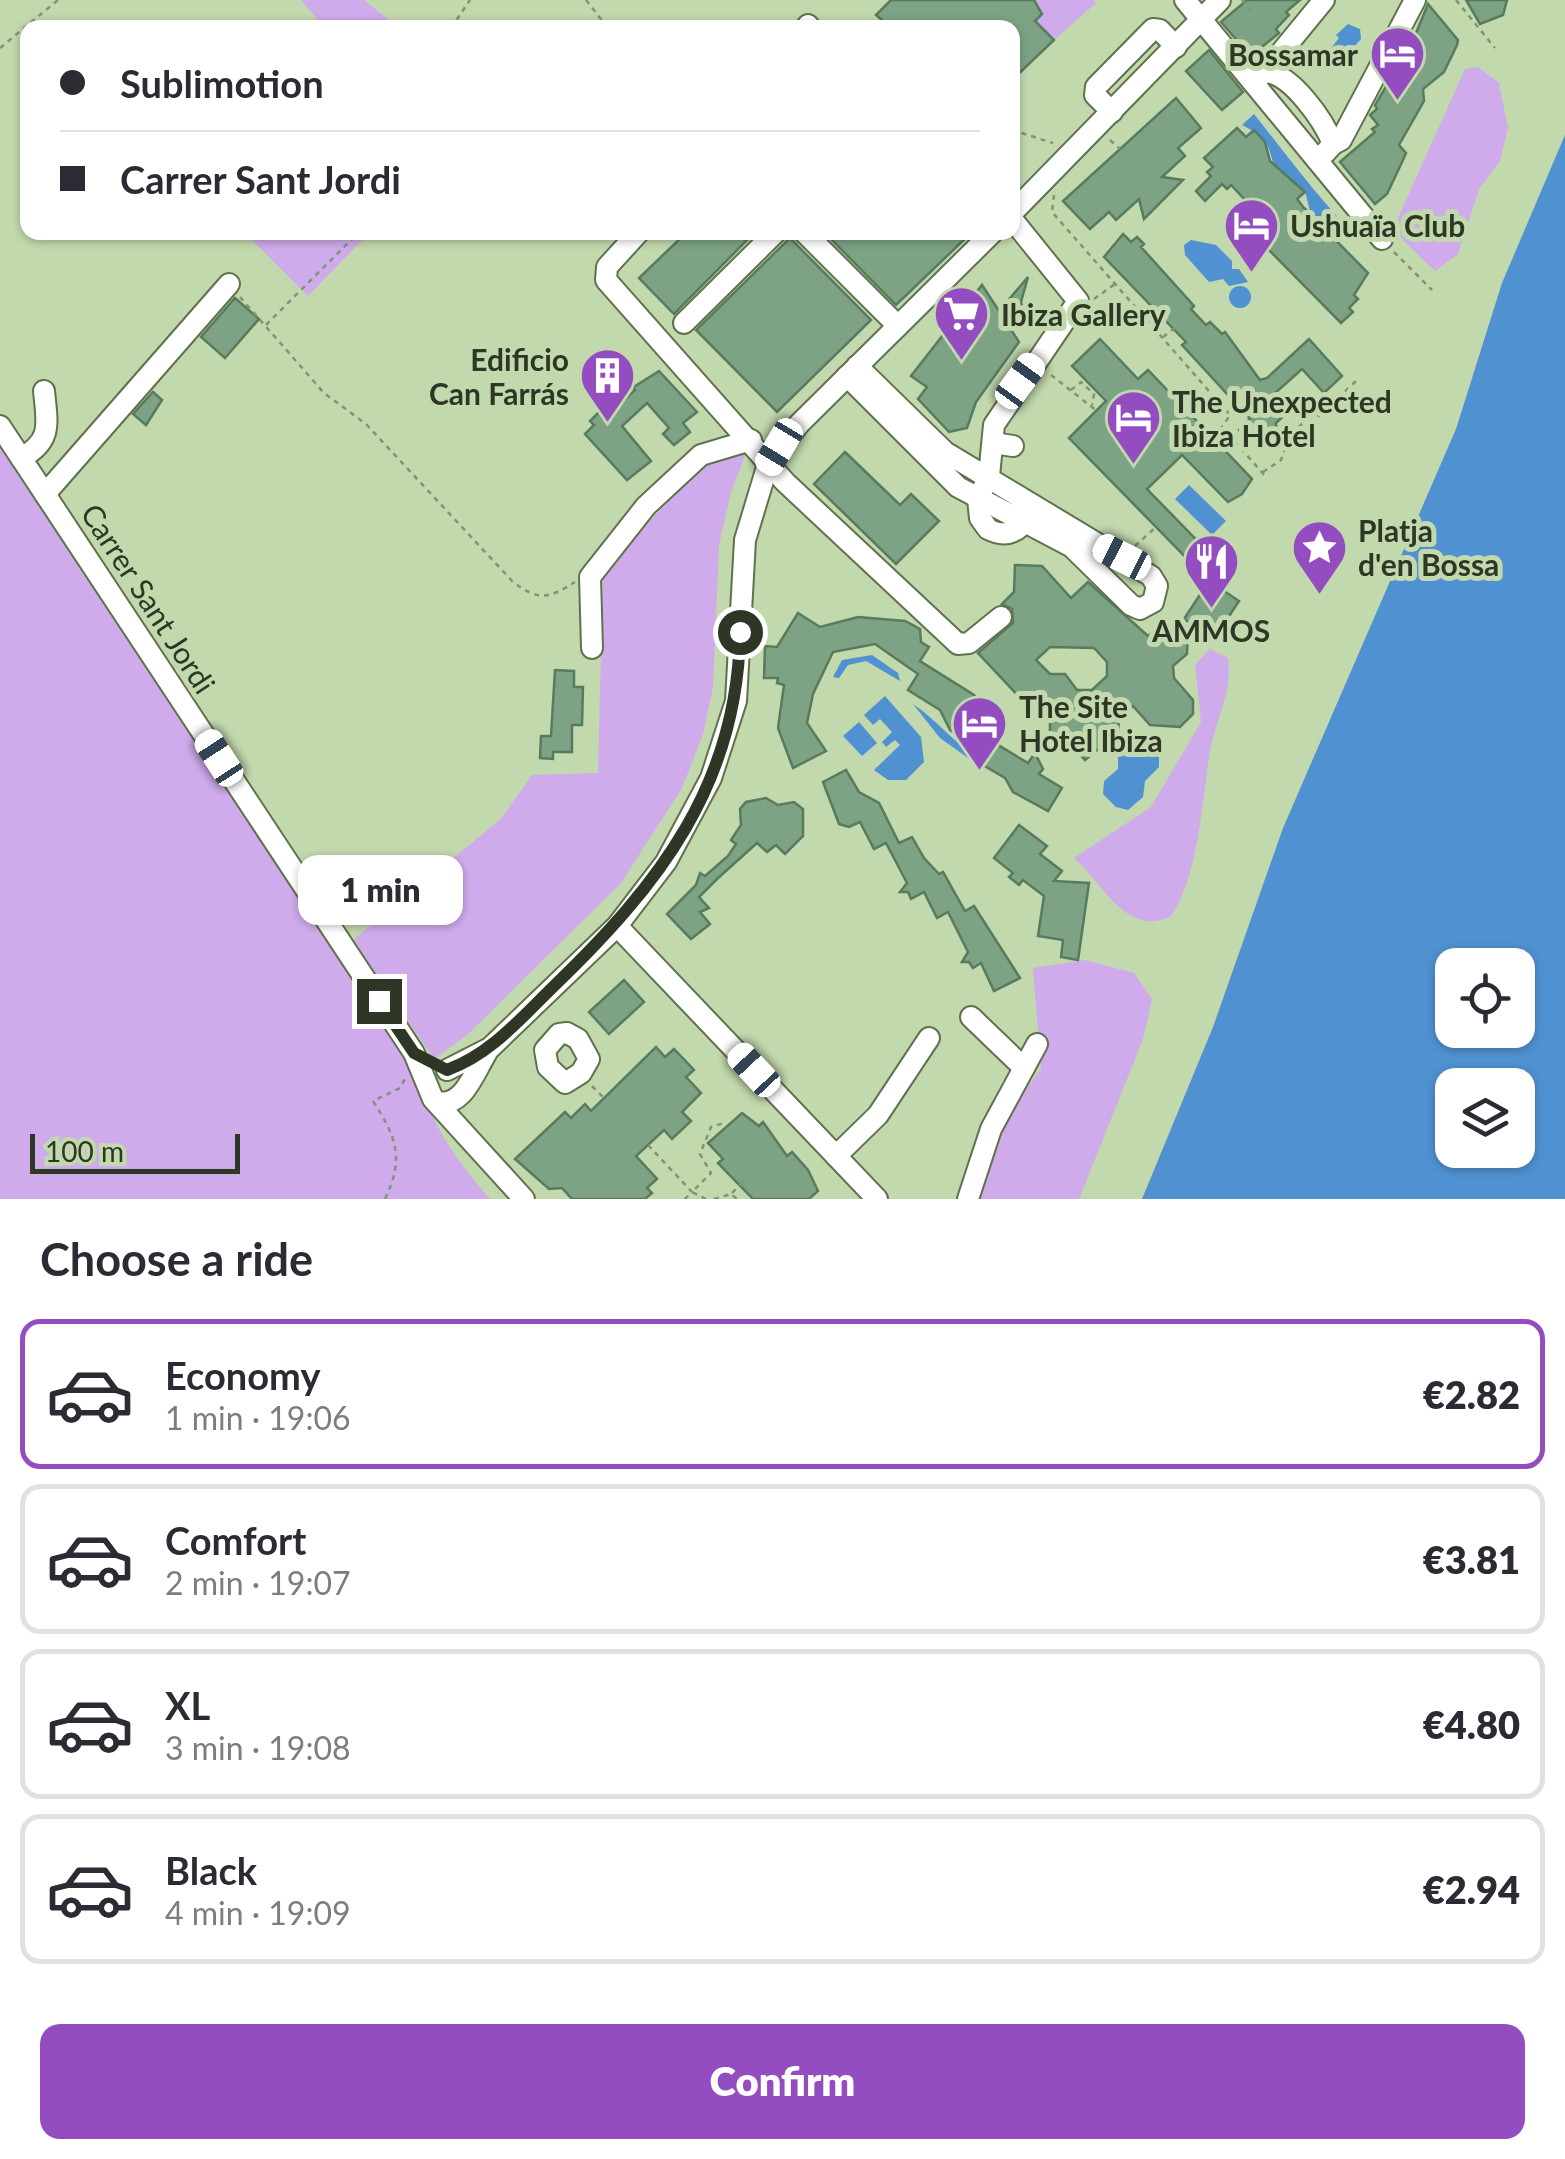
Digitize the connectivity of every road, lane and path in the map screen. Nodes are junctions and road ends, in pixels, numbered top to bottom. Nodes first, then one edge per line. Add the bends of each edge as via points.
1 (58, 0) edge
2 (586, 0) edge
3 (1185, 0) edge
4 (1220, 0) edge
5 (1242, 0) edge
6 (1324, 0) edge
7 (1415, 0) edge
8 (1456, 0) edge
9 (1250, 10) dead end
10 (34, 20) edge
11 (602, 20) edge
12 (1202, 20) junction
13 (20, 31) edge
14 (0, 48) edge
15 (1176, 48) junction
16 (1495, 48) dead end
17 (1259, 77) junction
18 (1112, 112) junction
19 (1020, 133) edge
20 (1334, 144) junction
21 (1070, 155) junction
22 (1313, 156) junction
23 (1042, 184) junction
24 (1020, 207) edge
25 (1020, 226) edge
26 (1382, 239) joint
27 (351, 240) edge
28 (631, 240) edge
29 (768, 240) edge
30 (812, 240) edge
31 (985, 240) edge
32 (229, 284) joint
33 (1115, 284) junction
34 (1432, 290) dead end
35 (1078, 301) junction
36 (684, 323) dead end
37 (1180, 324) dead end
38 (265, 326) junction
39 (898, 326) junction
40 (1162, 338) junction
41 (1034, 362) junction
42 (852, 371) junction
43 (1357, 380) dead end
44 (44, 391) dead end
45 (1070, 391) junction
46 (1294, 398) dead end
47 (1091, 408) junction
48 (1097, 410) dead end
49 (1315, 412) junction
50 (0, 426) edge
51 (751, 440) junction
52 (22, 458) junction
53 (768, 464) junction
54 (1262, 472) junction
55 (989, 476) junction
56 (1267, 478) dead end
57 (45, 494) junction
58 (978, 499) junction
59 (1030, 515) junction
60 (1156, 527) dead end
61 (1148, 535) dead end
62 (590, 577) junction
63 (1001, 617) dead end
64 (592, 648) dead end
65 (617, 926) junction
66 (524, 1015) junction
67 (971, 1017) dead end
68 (929, 1038) dead end
69 (550, 1042) dead end
70 (1036, 1044) dead end
71 (490, 1048) junction
72 (415, 1057) junction
73 (1024, 1068) junction
74 (438, 1082) junction
75 (591, 1085) dead end
76 (460, 1096) junction
77 (605, 1099) dead end
78 (724, 1123) dead end
79 (467, 1135) junction
80 (648, 1145) dead end
81 (836, 1156) junction
82 (747, 1178) dead end
83 (692, 1192) junction
84 (731, 1194) junction
85 (386, 1199) edge
86 (524, 1199) edge
87 (685, 1199) edge
88 (706, 1199) edge
89 (714, 1199) edge
90 (736, 1199) edge
91 (877, 1199) edge
92 (968, 1199) edge

1 - 10 path
2 - 11 path
3 - 12 street
4 - 12 street
5 - 9 path
6 - 17 street
7 - 20 street
8 - 16 path
12 - 15 street
12 - 17 street
13 - 14 path
15 - 18 street
15 - 18 street via 1153,29 1096,87
17 - 20 street via 1282,75
17 - 22 street
18 - 21 street
19 - 21 path
20 - 22 street
21 - 23 street
22 - 26 street
23 - 24 street
23 - 33 path via 1055,196 1052,212
25 - 35 street
26 - 34 path
27 - 38 path
28 - 51 street via 607,268 606,280
29 - 36 street
30 - 39 street
31 - 39 street
32 - 38 path
32 - 57 street
33 - 35 path via 1096,299
33 - 40 path
35 - 41 street
37 - 40 path
38 - 62 path via 513,582 534,598 554,598
39 - 42 street
40 - 54 path via 1230,415 1222,427
41 - 45 path
41 - 55 street via 999,411 1003,444
42 - 53 street
42 - 55 street via 933,442
42 - 58 street via 958,487
43 - 49 path via 1319,416
44 - 52 street via 48,433 41,448
45 - 47 path
45 - 47 path via 1081,382 1094,394
46 - 49 path
47 - 48 path
49 - 54 path via 1290,435 1280,460
50 - 52 street, Carrer Sant Jordi
51 - 53 street
51 - 62 street via 700,456 646,506
52 - 57 street, Carrer Sant Jordi
53 - 63 street via 958,644
53 - 65 street via 745,540 740,661 725,738 698,807
54 - 56 path
55 - 58 street
55 - 59 street
57 - 72 street, Carrer Sant Jordi
58 - 59 street
58 - 59 street via 981,536 1006,534
59 - 59 street via 1087,557 1131,605 1140,609 1153,602 1157,586 1151,576
60 - 61 path
62 - 64 street
65 - 66 street
65 - 81 street
66 - 69 street
66 - 71 street
67 - 73 street
68 - 81 street via 878,1116
70 - 73 street
71 - 74 street
71 - 76 street
72 - 74 street, Carrer Sant Jordi
72 - 85 path via 400,1088 373,1101 396,1137
73 - 92 street via 991,1129
74 - 76 street via 448,1104
74 - 76 street via 460,1079
74 - 79 street
75 - 77 path
76 - 79 street
78 - 83 path via 711,1127 700,1154 711,1174
79 - 86 street
80 - 83 path
81 - 91 street
82 - 84 path
83 - 87 path
83 - 88 path
84 - 89 path
84 - 90 path

